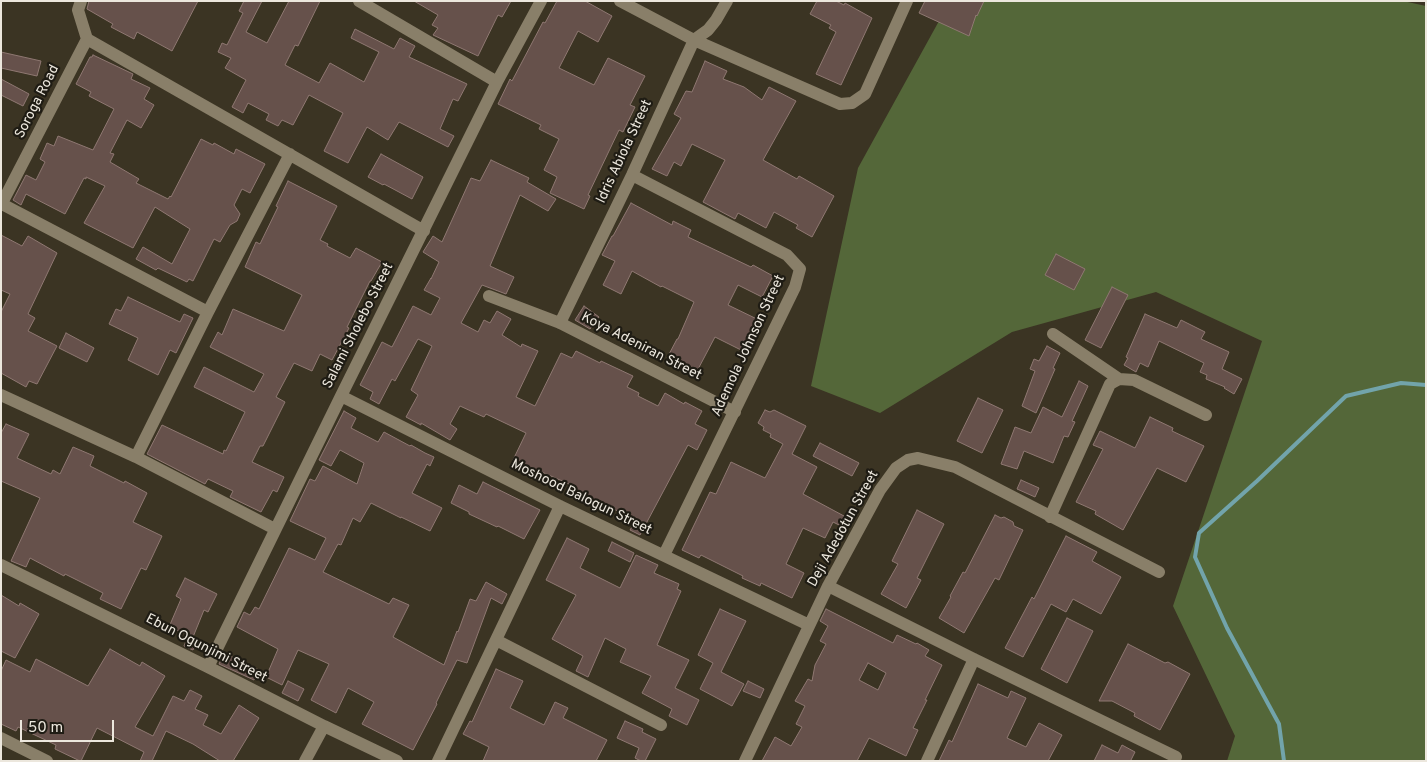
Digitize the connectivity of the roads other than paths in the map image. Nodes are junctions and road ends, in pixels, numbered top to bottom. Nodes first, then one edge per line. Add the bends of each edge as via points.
1 (81, 1) edge
2 (359, 1) edge
3 (541, 1) edge
4 (620, 1) edge
5 (727, 1) edge
6 (907, 1) edge
7 (87, 39) junction
8 (694, 40) junction
9 (497, 82) junction
10 (290, 154) junction
11 (632, 175) junction
12 (2, 204) edge
13 (424, 231) junction
14 (489, 296) dead end
15 (208, 312) junction
16 (560, 322) junction
17 (1053, 334) dead end
18 (1119, 379) junction
19 (1, 394) edge
20 (341, 396) junction
21 (735, 412) junction
22 (1206, 416) dead end
23 (136, 457) junction
24 (560, 506) junction
25 (1050, 517) junction
26 (275, 529) junction
27 (664, 554) junction
28 (1, 565) edge
29 (1160, 572) dead end
30 (828, 586) junction
31 (809, 625) junction
32 (496, 640) junction
33 (974, 659) junction
34 (208, 667) junction
35 (661, 725) dead end
36 (324, 726) junction
37 (1, 738) edge
38 (1176, 757) dead end
39 (47, 761) edge
40 (305, 761) edge
41 (397, 761) edge
42 (438, 761) edge
43 (745, 761) edge
44 (927, 761) edge

1 - 7 street via 78,10
2 - 9 street
3 - 9 street, Salami Sholebo Street
4 - 8 street
5 - 8 street, Idris Abiola Street via 708,30
6 - 8 street via 865,94 852,103 840,104
7 - 10 street
7 - 12 street, Soroga Road
8 - 11 street, Idris Abiola Street
8 - 16 street
9 - 13 street, Salami Sholebo Street
10 - 13 street
10 - 15 street
11 - 16 street, Idris Abiola Street
11 - 21 street, Ademola Johnson Street via 787,255 800,269 795,287
12 - 15 street
13 - 20 street, Salami Sholebo Street
14 - 16 street, Koya Adeniran Street
15 - 23 street
16 - 21 street, Koya Adeniran Street
17 - 18 street
18 - 22 street via 1134,380
18 - 25 street via 1110,384
19 - 23 street
20 - 24 street, Moshood Balogun Street
20 - 26 street, Salami Sholebo Street
21 - 27 street, Ademola Johnson Street
23 - 26 street
24 - 27 street, Moshood Balogun Street
24 - 32 street
25 - 29 street, Deji Adedotun Street
25 - 30 street, Deji Adedotun Street via 955,467 918,458 908,460 896,468 880,490
26 - 34 street, Salami Sholebo Street
27 - 31 street, Moshood Balogun Street
28 - 34 street, Ebun Ogunjimi Street
30 - 31 street, Deji Adedotun Street
30 - 33 street
31 - 43 street, Deji Adedotun Street
32 - 35 street
32 - 42 street
33 - 38 street
33 - 44 street
34 - 36 street, Ebun Ogunjimi Street
36 - 40 street
36 - 41 street, Ebun Ogunjimi Street
37 - 39 street

